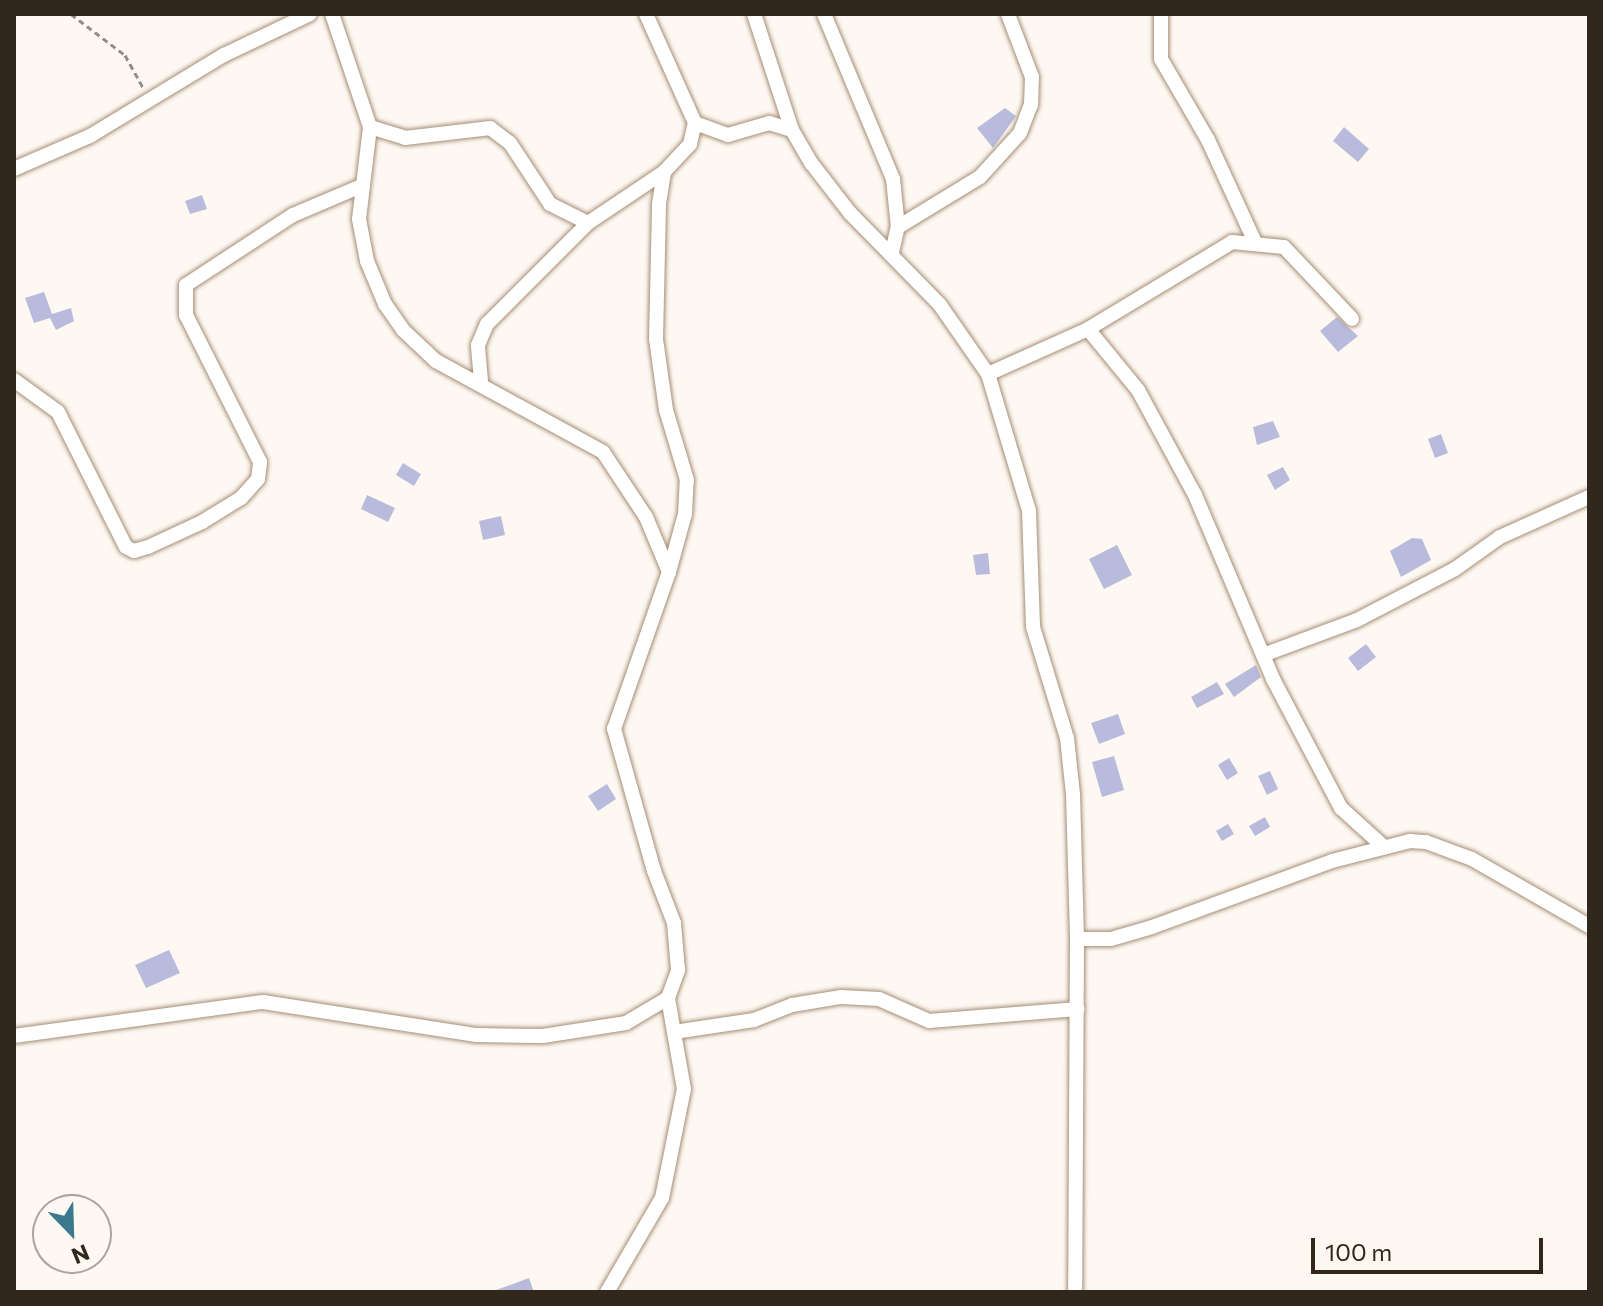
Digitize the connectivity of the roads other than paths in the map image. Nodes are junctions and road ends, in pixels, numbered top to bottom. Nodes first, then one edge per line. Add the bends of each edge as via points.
1 (310, 14) edge
2 (332, 14) edge
3 (646, 14) edge
4 (754, 14) edge
5 (824, 14) edge
6 (1008, 14) edge
7 (1161, 14) edge
8 (695, 123) junction
9 (370, 127) junction
10 (792, 130) junction
11 (14, 169) edge
12 (664, 172) junction
13 (359, 187) junction
14 (588, 223) junction
15 (898, 227) junction
16 (1255, 242) junction
17 (892, 252) junction
18 (1352, 319) dead end
19 (1088, 329) junction
20 (988, 374) junction
21 (14, 380) edge
22 (481, 381) junction
23 (1589, 497) edge
24 (669, 572) junction
25 (1263, 655) junction
26 (1384, 847) junction
27 (1589, 926) edge
28 (1077, 939) junction
29 (668, 998) junction
30 (1078, 1009) junction
31 (674, 1032) junction
32 (14, 1036) edge
33 (607, 1292) edge
34 (1075, 1292) edge

1 - 11 street via 224,55 90,136
2 - 9 street
3 - 8 street
4 - 10 street
5 - 15 street via 893,179
6 - 15 street via 1032,77 1031,105 1020,133 980,177
7 - 16 street via 1161,59 1208,140
8 - 10 street via 728,135 769,123
8 - 12 street via 690,144
9 - 13 street via 370,159
9 - 14 street via 405,138 469,126 490,128 510,143 550,204
10 - 17 street via 850,213
12 - 14 street
12 - 24 street via 656,339 666,410 687,480 685,514
13 - 21 street via 293,215 186,285 186,315 260,462 258,479 241,498 202,522 148,547 126,547 58,412
13 - 22 street via 367,261 385,304 436,361
14 - 22 street via 487,324 478,345
15 - 17 street via 891,237
16 - 18 street via 1284,247
16 - 19 street via 1214,248 1166,285
17 - 20 street via 940,305
19 - 20 street
19 - 25 street via 1138,390 1161,430 1195,495
20 - 28 street via 1029,511 1033,627 1067,738
22 - 24 street via 517,408 603,452 646,517
23 - 25 street via 1500,537 1455,569 1357,620
24 - 29 street via 614,729 674,923 678,970
25 - 26 street via 1341,808
26 - 27 street via 1426,842 1448,849
26 - 28 street via 1152,927 1111,939
28 - 30 street
29 - 31 street
29 - 32 street via 626,1023 543,1036 476,1035 263,1002
30 - 31 street via 929,1021 879,999 841,997 792,1005 754,1020
30 - 34 street
31 - 33 street via 684,1089 662,1198

